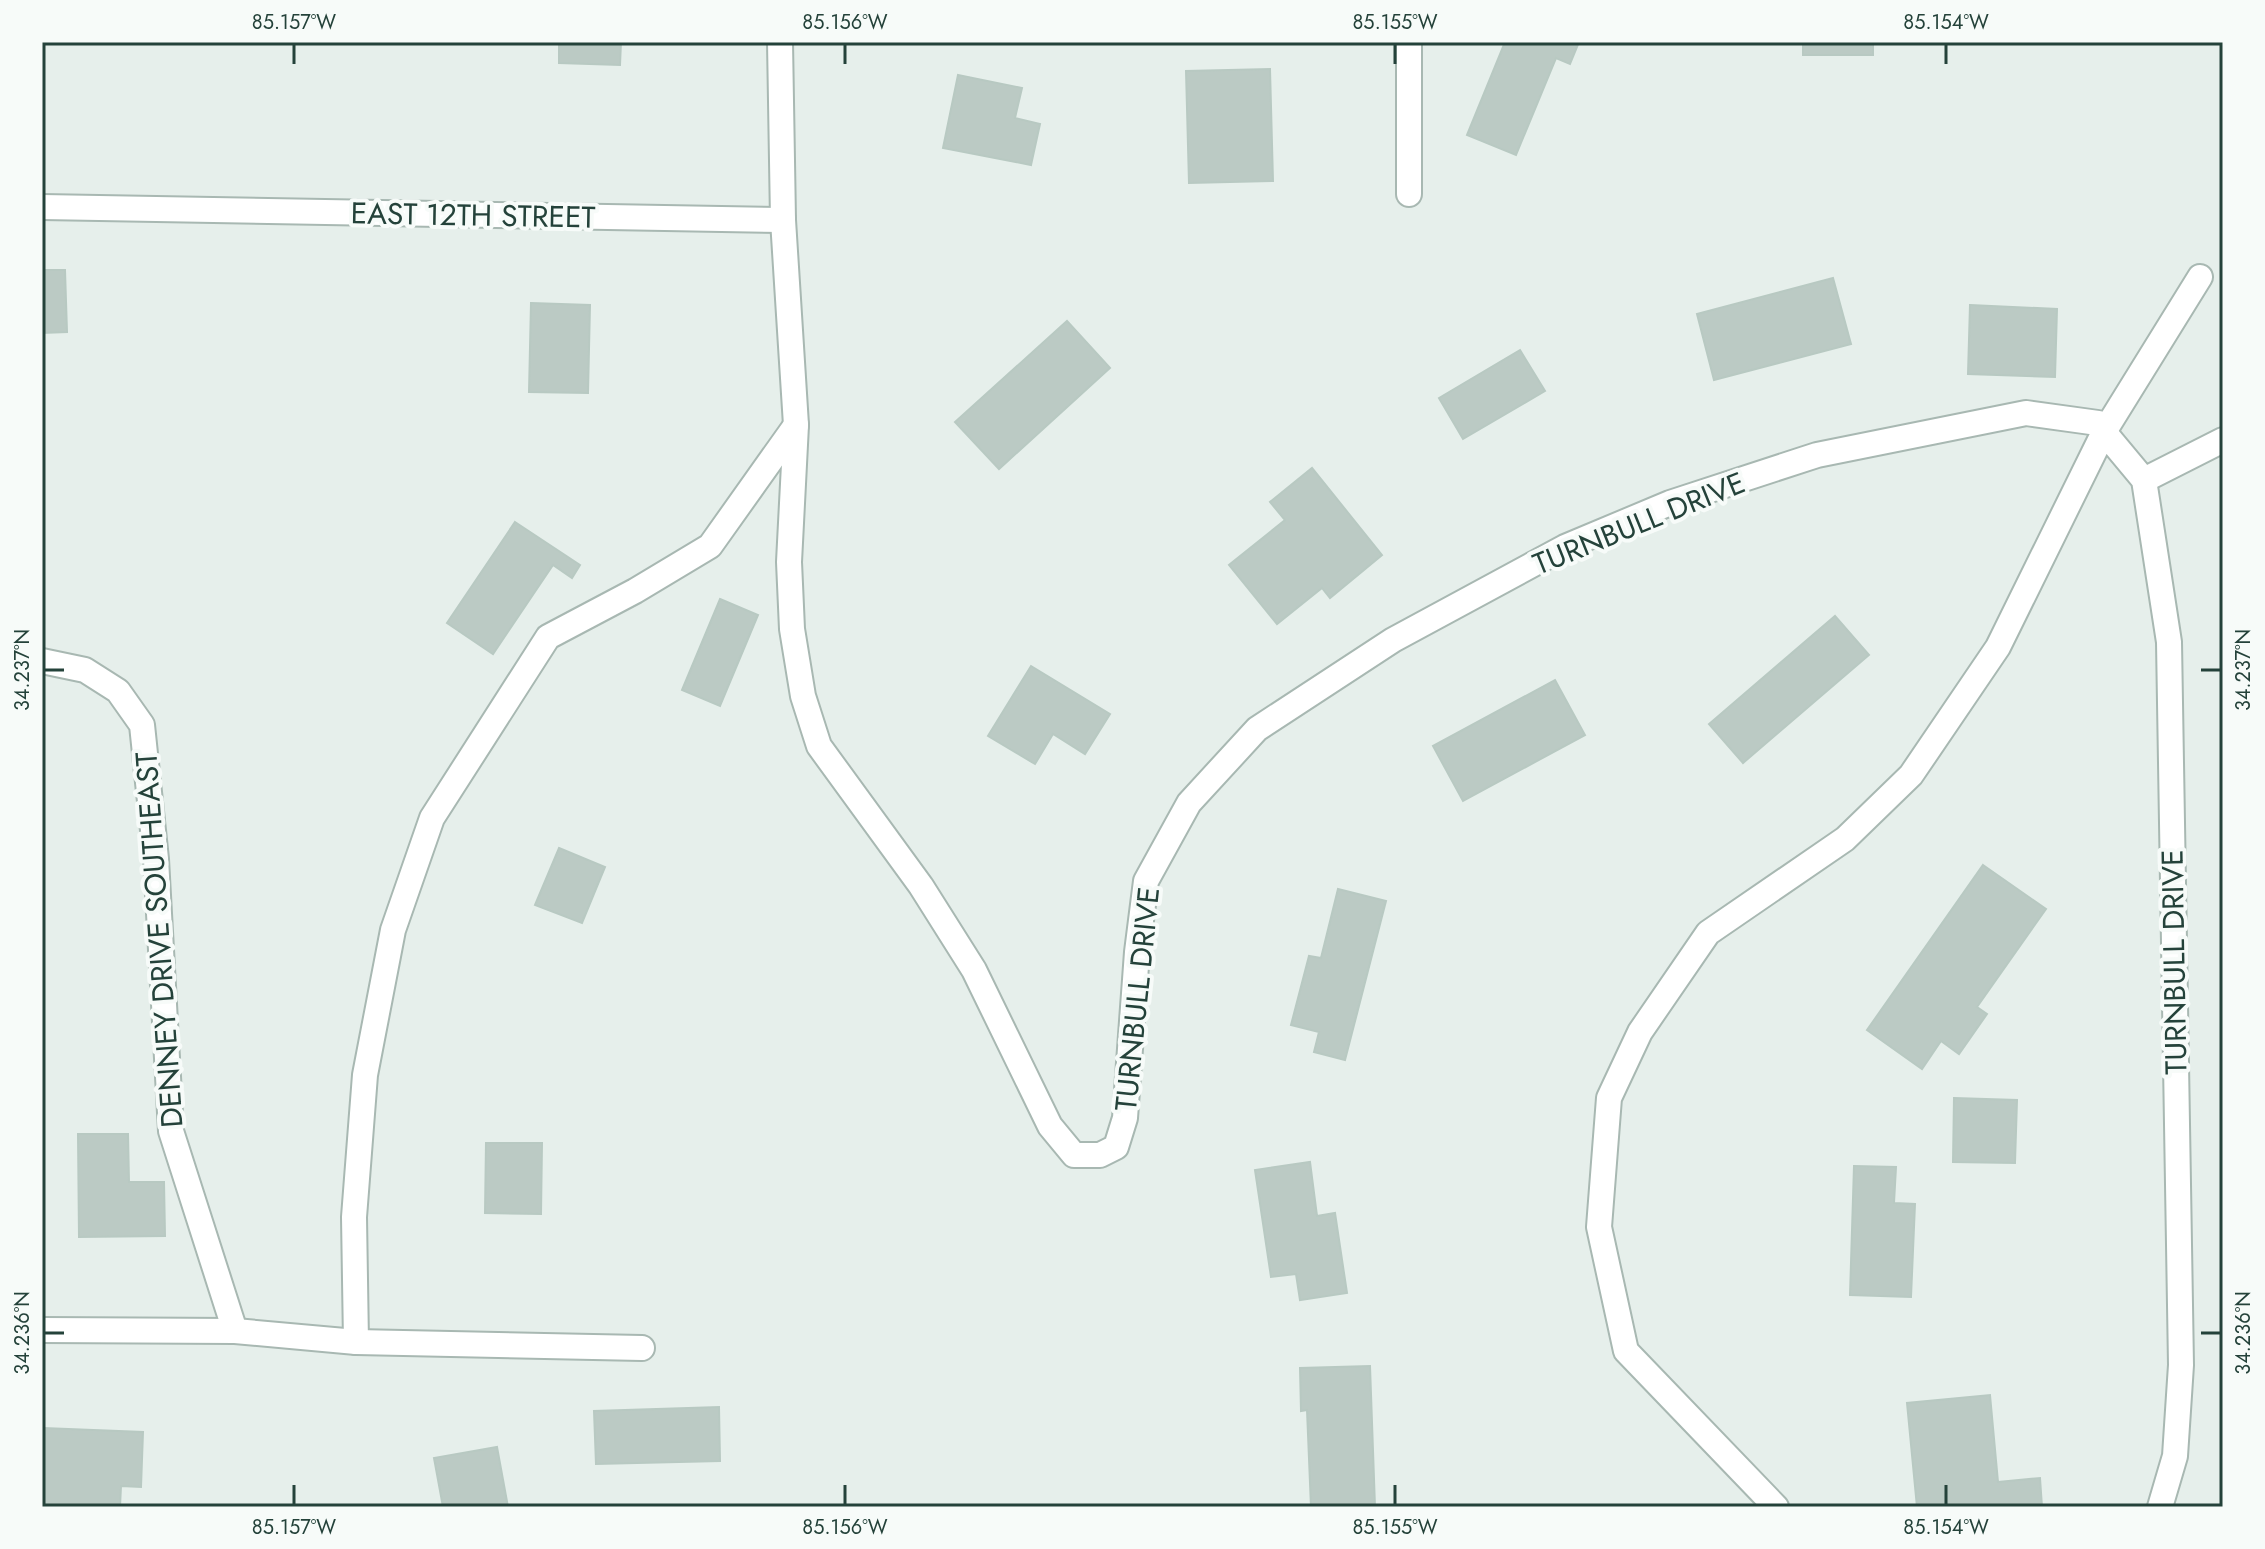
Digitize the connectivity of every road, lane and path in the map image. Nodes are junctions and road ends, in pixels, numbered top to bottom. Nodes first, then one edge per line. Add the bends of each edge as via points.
1 (780, 42) edge
2 (1409, 42) edge
3 (1409, 194) dead end
4 (42, 207) edge
5 (783, 220) junction
6 (2200, 277) dead end
7 (796, 425) junction
8 (2104, 432) junction
9 (2223, 440) edge
10 (2144, 480) junction
11 (42, 661) edge
12 (42, 1330) edge
13 (235, 1331) junction
14 (356, 1342) junction
15 (642, 1348) dead end
16 (1776, 1507) edge
17 (2160, 1507) edge

1 - 5 street
2 - 3 street
4 - 5 street, EAST 12TH STREET
5 - 7 street, TURNBULL DRIVE
6 - 8 street
7 - 8 street, TURNBULL DRIVE via 789,562 792,629 803,696 819,746 921,886 974,970 1050,1126 1074,1155 1100,1155 1116,1147 1125,1118 1146,881 1189,803 1257,729 1393,640 1565,547 1670,503 1817,455 2026,413 2098,423
7 - 14 street via 710,546 548,637 432,818 393,930 365,1075 354,1217
8 - 10 street, TURNBULL DRIVE
8 - 16 street via 1998,647 1911,775 1845,839 1708,933 1640,1032 1609,1098 1599,1227 1626,1351
9 - 10 street
10 - 17 street, TURNBULL DRIVE via 2169,642 2181,1365 2175,1456
11 - 13 street, DENNEY DRIVE SOUTHEAST via 85,670 118,691 142,725 156,859 171,1131
12 - 13 street
13 - 14 street
14 - 15 street

